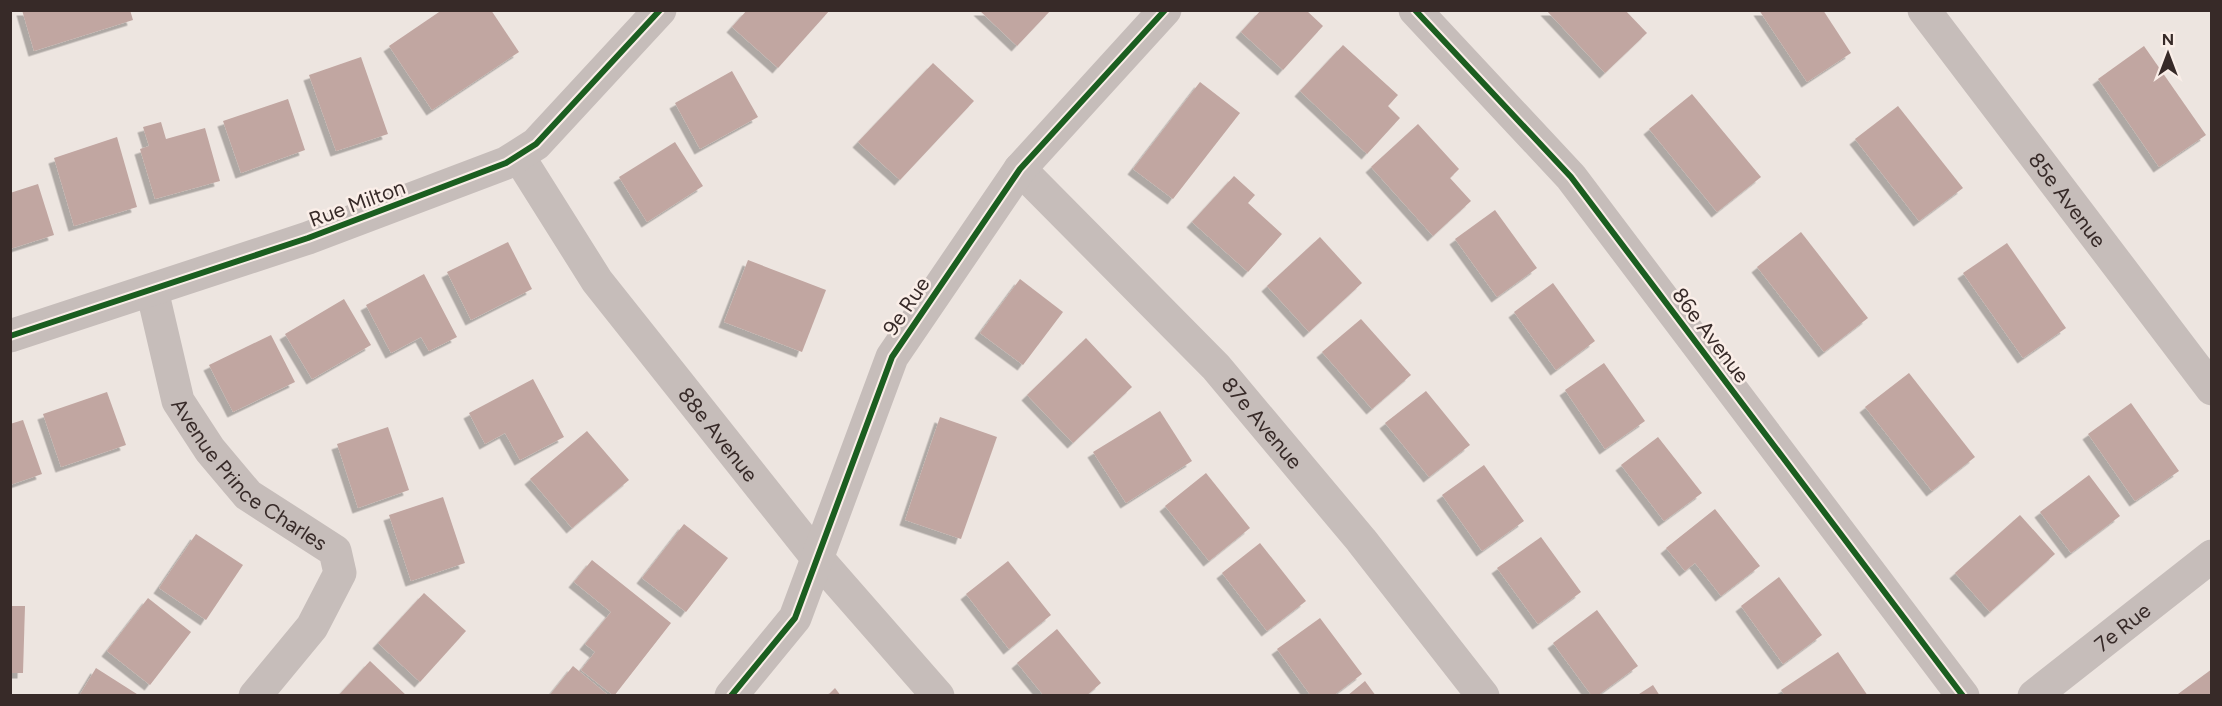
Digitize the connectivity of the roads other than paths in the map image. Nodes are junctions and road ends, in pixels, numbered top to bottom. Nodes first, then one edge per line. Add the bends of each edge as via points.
1 (660, 10) edge
2 (1165, 10) edge
3 (1415, 10) edge
4 (1924, 10) edge
5 (519, 157) junction
6 (1020, 169) junction
7 (152, 290) junction
8 (10, 336) edge
9 (2211, 389) edge
10 (2211, 556) edge
11 (818, 559) junction
12 (255, 696) edge
13 (731, 696) edge
14 (938, 696) edge
15 (1483, 696) edge
16 (1963, 696) edge
17 (2034, 696) edge

1 - 5 street, Rue Milton via 550,130
2 - 6 street, 9e Rue
3 - 16 street, 86e Avenue via 1571,177
4 - 9 street, 85e Avenue
5 - 7 street, Rue Milton via 308,238
5 - 11 street, 88e Avenue via 597,280
6 - 11 street, 9e Rue via 892,357
6 - 15 street, 87e Avenue via 1216,367 1361,540
7 - 8 street, Rue Milton
7 - 12 street, Avenue Prince Charles via 178,401 210,450 248,495 335,551 340,573 312,627
10 - 17 street, 7e Rue
11 - 13 street, 9e Rue via 795,618
11 - 14 street, 88e Avenue

